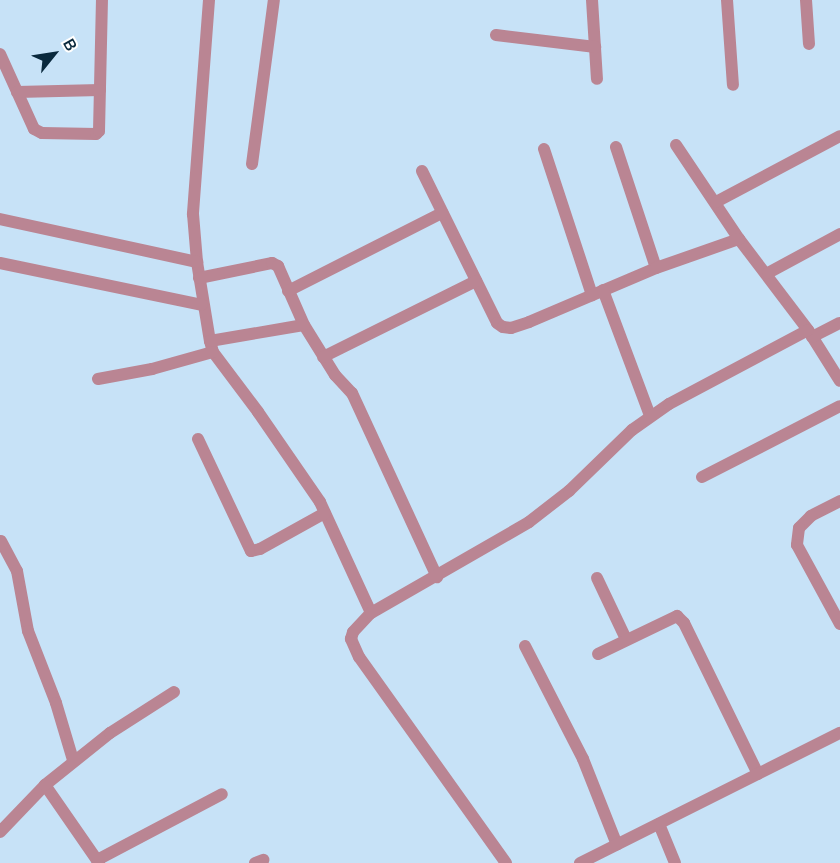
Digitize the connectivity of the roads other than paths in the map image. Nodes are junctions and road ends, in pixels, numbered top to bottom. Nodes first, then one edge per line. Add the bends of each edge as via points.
1 (102, 0) edge
2 (209, 0) edge
3 (274, 0) edge
4 (592, 0) edge
5 (727, 0) edge
6 (806, 0) edge
7 (496, 35) dead end
8 (810, 44) dead end
9 (595, 47) junction
10 (0, 54) edge
11 (597, 79) dead end
12 (733, 85) dead end
13 (100, 90) junction
14 (17, 92) junction
15 (840, 136) edge
16 (676, 145) dead end
17 (616, 147) dead end
18 (544, 149) dead end
19 (252, 164) dead end
20 (422, 171) dead end
21 (716, 202) junction
22 (442, 213) junction
23 (0, 219) edge
24 (840, 234) edge
25 (740, 239) junction
26 (197, 262) junction
27 (0, 263) edge
28 (656, 268) junction
29 (768, 273) junction
30 (199, 278) junction
31 (477, 281) junction
32 (288, 291) junction
33 (598, 292) junction
34 (202, 305) junction
35 (840, 323) edge
36 (304, 325) junction
37 (810, 334) junction
38 (211, 346) junction
39 (323, 357) junction
40 (98, 379) dead end
41 (840, 381) edge
42 (840, 406) edge
43 (651, 416) junction
44 (198, 439) dead end
45 (702, 477) dead end
46 (840, 501) edge
47 (325, 513) junction
48 (1, 541) edge
49 (437, 577) junction
50 (597, 578) dead end
51 (371, 613) junction
52 (840, 624) edge
53 (626, 639) junction
54 (525, 646) dead end
55 (598, 654) dead end
56 (174, 692) dead end
57 (840, 733) edge
58 (74, 760) junction
59 (758, 774) junction
60 (45, 785) junction
61 (222, 794) dead end
62 (659, 824) junction
63 (0, 832) edge
64 (617, 844) junction
65 (98, 861) edge
66 (587, 861) edge
67 (506, 863) edge
68 (675, 863) edge

1 - 13 street
2 - 26 street via 193,214
3 - 19 street
4 - 9 street
5 - 12 street
6 - 8 street
7 - 9 street
9 - 11 street
10 - 14 street
13 - 14 street
13 - 14 street via 99,131 89,135 42,134 34,129
15 - 21 street
16 - 21 street
17 - 28 street
18 - 33 street
20 - 22 street
21 - 25 street
22 - 31 street
22 - 32 street
23 - 26 street
24 - 29 street
25 - 28 street
25 - 29 street
26 - 30 street
27 - 34 street
28 - 33 street
29 - 37 street
30 - 32 street via 275,264
30 - 34 street
31 - 33 street via 497,323 511,328
31 - 39 street
32 - 36 street
33 - 43 street
34 - 38 street
35 - 37 street
36 - 38 street
36 - 39 street
37 - 41 street
37 - 43 street via 732,368
38 - 40 street via 152,369
38 - 47 street
39 - 49 street via 352,393
42 - 45 street
43 - 49 street via 551,506
44 - 47 street via 251,551
46 - 52 street via 811,516 799,528 797,545
47 - 51 street
48 - 58 street via 16,571 28,631
49 - 51 street
50 - 53 street
51 - 67 street via 353,632 354,649
53 - 55 street
53 - 59 street via 677,616
54 - 64 street via 583,759
56 - 58 street
57 - 59 street
58 - 60 street
59 - 62 street
60 - 63 street
60 - 65 street
61 - 65 street
62 - 64 street
62 - 68 street
64 - 66 street

